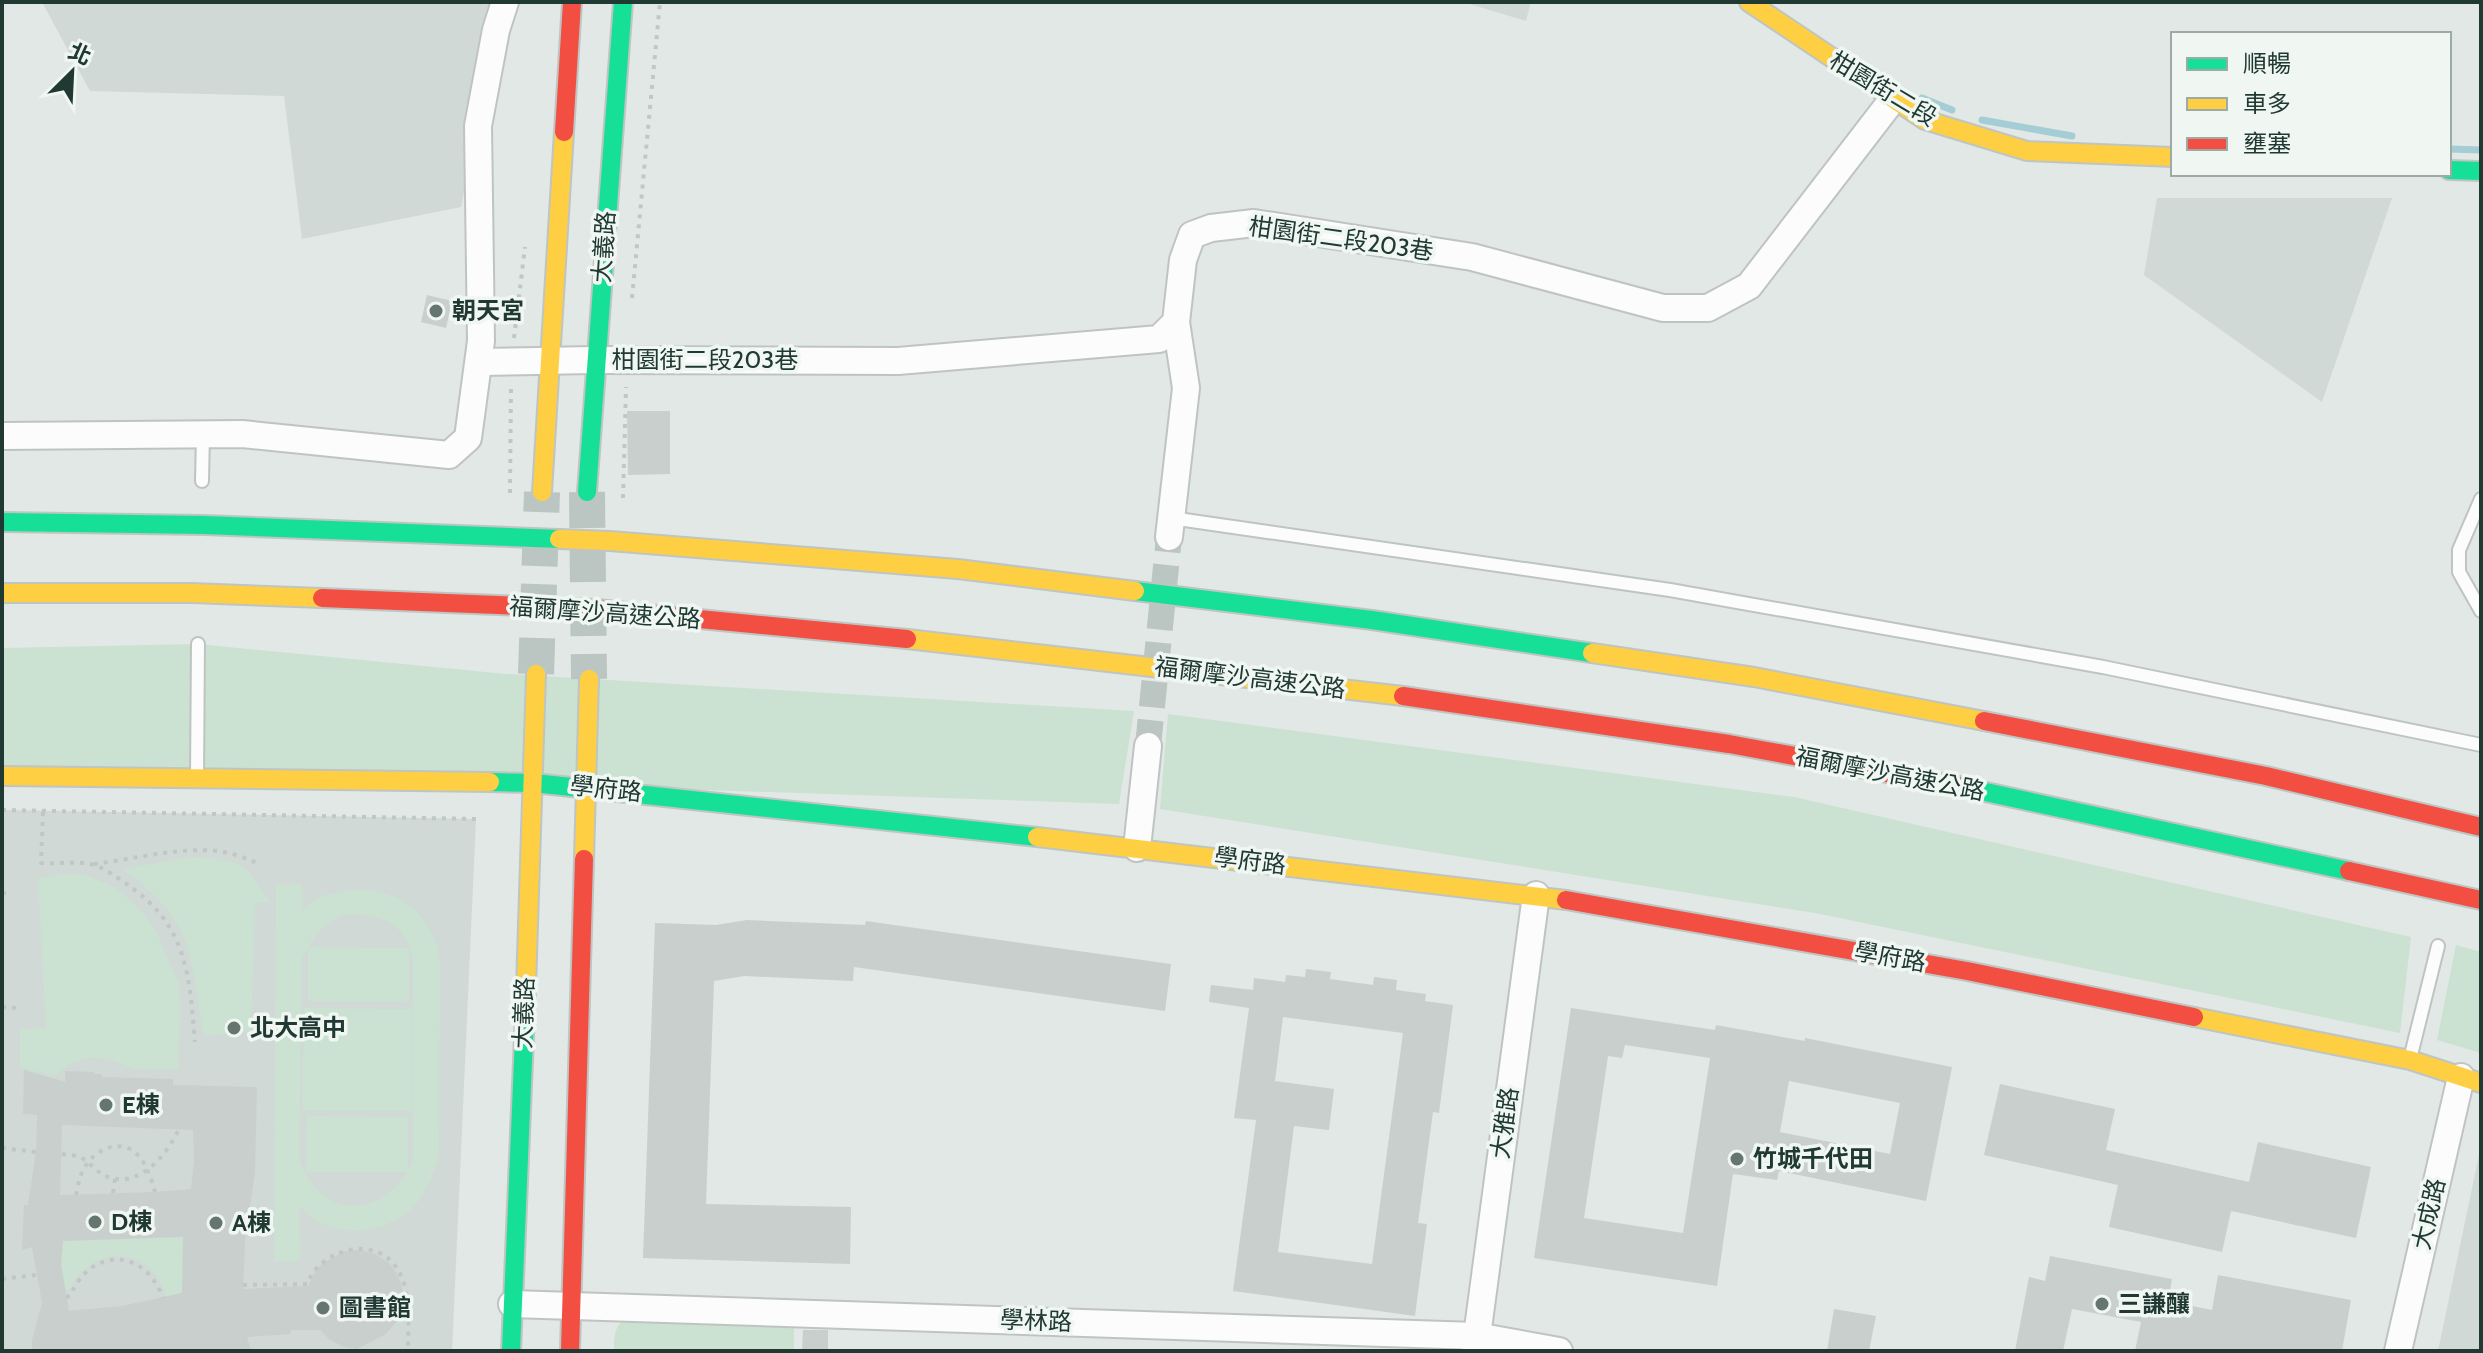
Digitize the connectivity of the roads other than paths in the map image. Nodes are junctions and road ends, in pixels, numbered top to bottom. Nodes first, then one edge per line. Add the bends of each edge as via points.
1 (505, 2) edge
2 (572, 2) edge
3 (623, 2) edge
4 (1749, 2) edge
5 (1893, 99) junction
6 (2171, 157) edge
7 (2451, 170) edge
8 (2481, 171) edge
9 (1176, 322) junction
10 (549, 360) junction
11 (595, 360) junction
12 (480, 362) junction
13 (203, 434) junction
14 (2, 436) edge
15 (202, 481) dead end
16 (542, 492) tunnel mouth
17 (587, 492) tunnel mouth
18 (2481, 499) edge
19 (2, 522) edge
20 (1170, 528) joint
21 (2, 593) edge
22 (2481, 611) edge
23 (198, 644) dead end
24 (536, 674) tunnel mouth
25 (589, 679) tunnel mouth
26 (2481, 745) edge
27 (1148, 746) tunnel mouth
28 (2, 776) edge
29 (197, 779) junction
30 (534, 783) junction
31 (586, 787) junction
32 (2481, 827) edge
33 (1137, 848) junction
34 (1536, 895) junction
35 (2481, 900) edge
36 (2438, 946) dead end
37 (2410, 1060) junction
38 (2471, 1080) edge
39 (512, 1304) junction
40 (571, 1304) junction
41 (1476, 1344) edge
42 (511, 1351) edge
43 (570, 1351) edge
44 (1559, 1351) edge
45 (2398, 1351) edge

1 - 12 street via 478,126
2 - 10 main road, 大義路
3 - 11 main road, 大義路
4 - 5 main road, 柑園街二段
5 - 6 main road, 柑園街二段 via 1925,120 2027,151
5 - 9 street, 柑園街二段203巷 via 1749,286 1708,308 1663,308 1472,257 1254,223 1192,235 1183,260
7 - 8 main road
9 - 11 street, 柑園街二段203巷 via 1159,339 898,361
9 - 20 street via 1186,388
10 - 11 street, 柑園街二段203巷
10 - 12 street, 柑園街二段203巷
10 - 16 main road, 大義路
11 - 17 main road, 大義路
12 - 13 street via 468,438 449,455
13 - 14 street
13 - 15 lane
18 - 22 lane via 2459,550 2459,572
19 - 32 main road via 610,541 958,569 1372,620 1754,677 2266,776
20 - 26 lane via 1686,592 2103,667
21 - 35 main road, 福爾摩沙高速公路 via 192,593 596,609 1382,693 1729,744 1953,785
23 - 29 lane
24 - 30 main road, 大義路
25 - 31 main road
27 - 33 street
28 - 29 main road, 學府路
29 - 30 main road, 學府路
30 - 31 main road, 學府路
30 - 39 main road, 大義路
31 - 33 main road, 學府路
31 - 40 main road
33 - 34 main road, 學府路
34 - 37 main road, 學府路 via 1967,971
34 - 41 street, 大雅路
36 - 37 lane
37 - 38 main road, 學府路
38 - 45 street, 大成路
39 - 40 street, 學林路
39 - 42 main road, 大義路
40 - 41 street, 學林路
40 - 43 main road
41 - 44 street, 學林路

